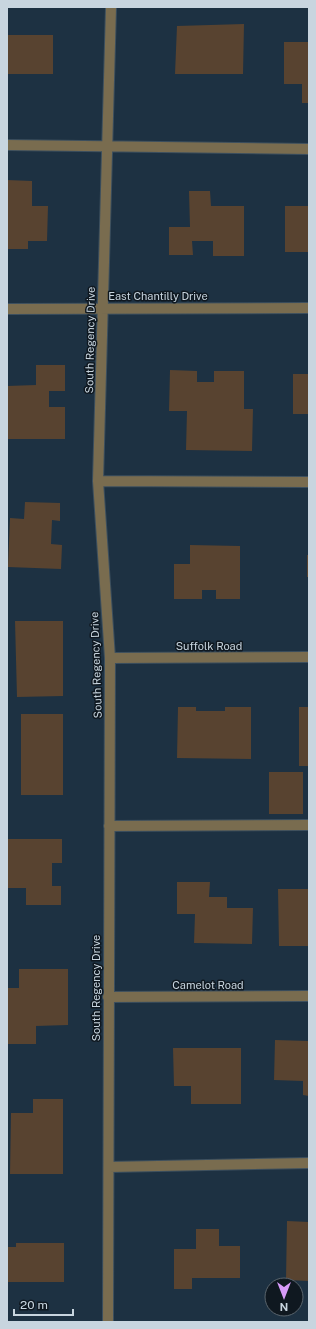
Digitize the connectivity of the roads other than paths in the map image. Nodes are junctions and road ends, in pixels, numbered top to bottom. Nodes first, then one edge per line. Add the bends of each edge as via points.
1 (111, 7) edge
2 (7, 145) edge
3 (107, 146) junction
4 (309, 149) edge
5 (103, 308) junction
6 (309, 308) edge
7 (7, 309) edge
8 (98, 481) junction
9 (309, 482) edge
10 (309, 657) edge
11 (110, 658) junction
12 (309, 825) edge
13 (109, 826) junction
14 (309, 996) edge
15 (108, 997) junction
16 (309, 1163) edge
17 (109, 1167) junction
18 (108, 1322) edge

1 - 3 street, South Regency Drive
2 - 3 street
3 - 4 street
3 - 5 street, South Regency Drive
5 - 6 street, East Chantilly Drive
5 - 7 street, East Chantilly Drive
5 - 8 street, South Regency Drive
8 - 9 street
8 - 11 street, South Regency Drive
10 - 11 street, Suffolk Road
11 - 13 street, South Regency Drive
12 - 13 street
13 - 15 street, South Regency Drive
14 - 15 street, Camelot Road
15 - 17 street, South Regency Drive
16 - 17 street
17 - 18 street, South Regency Drive

